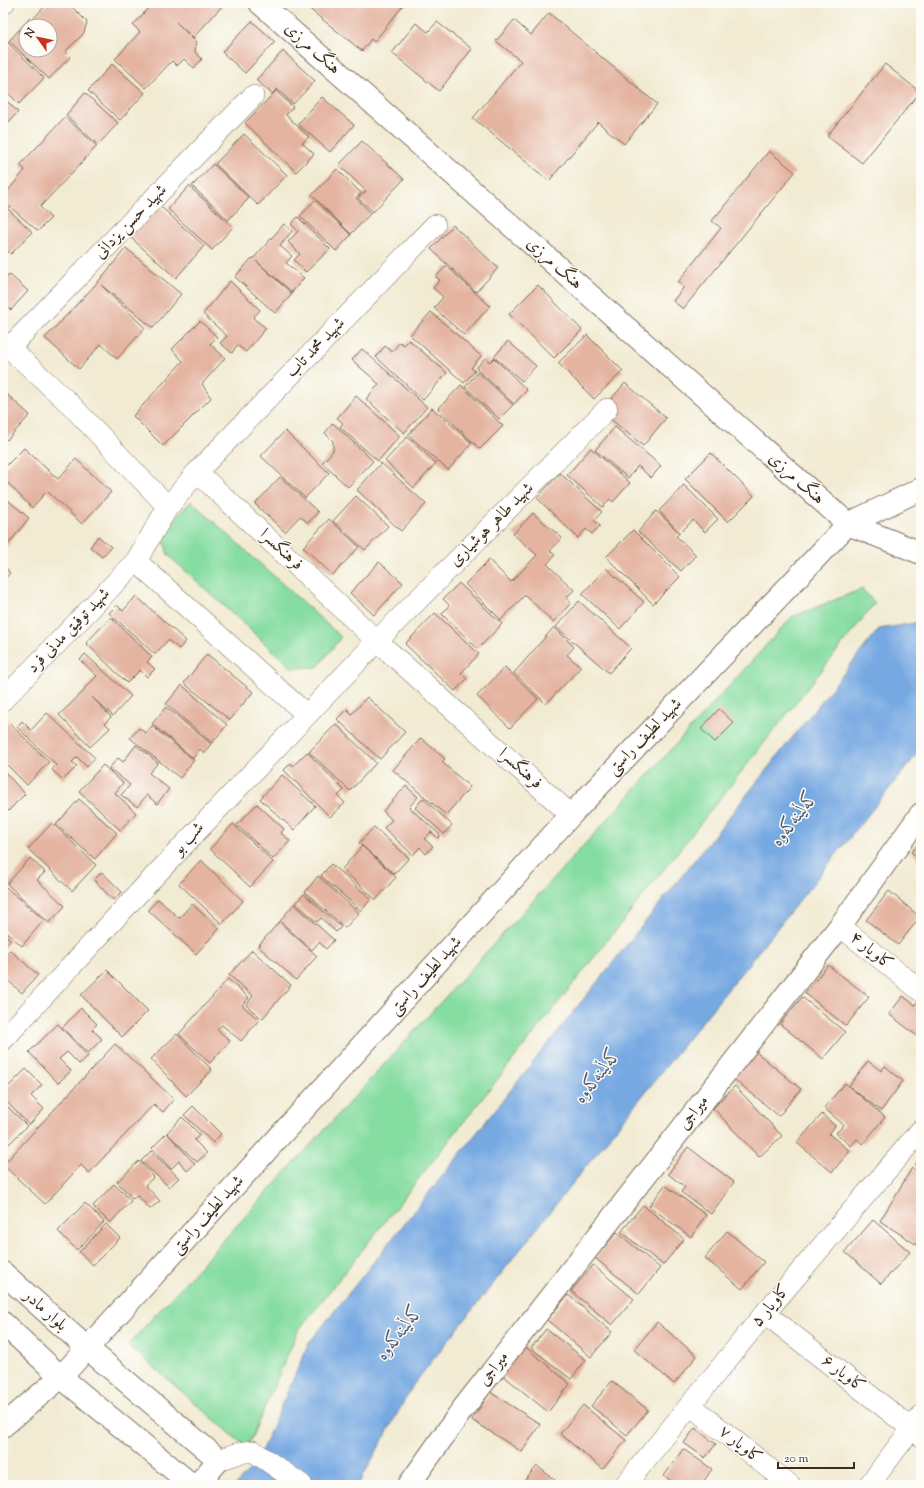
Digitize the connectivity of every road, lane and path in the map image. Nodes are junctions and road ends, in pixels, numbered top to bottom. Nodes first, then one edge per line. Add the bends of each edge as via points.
1 (260, 3) edge
2 (254, 96) dead end
3 (436, 225) dead end
4 (6, 345) edge
5 (607, 409) dead end
6 (197, 472) junction
7 (921, 489) edge
8 (168, 507) junction
9 (848, 524) junction
10 (921, 553) edge
11 (136, 561) junction
12 (377, 641) junction
13 (3, 700) edge
14 (307, 714) junction
15 (921, 814) edge
16 (571, 815) junction
17 (840, 926) junction
18 (921, 991) edge
19 (3, 1040) edge
20 (921, 1130) edge
21 (3, 1273) edge
22 (765, 1313) junction
23 (3, 1323) edge
24 (87, 1348) junction
25 (61, 1377) junction
26 (690, 1405) junction
27 (3, 1426) edge
28 (918, 1426) edge
29 (219, 1460) junction
30 (192, 1485) edge
31 (197, 1485) edge
32 (302, 1485) edge
33 (409, 1485) edge
34 (625, 1485) edge
35 (790, 1485) edge
36 (869, 1485) edge

1 - 9 main road, هنگ مرزی
2 - 4 street, شهید حسن یزدانی
3 - 6 street, شهید محمد تاب
4 - 8 street via 71,405
5 - 12 street, شهید طاهر هوشیاری
6 - 8 street
6 - 12 street, فرهنگسرا
7 - 9 main road
8 - 11 street, شهید توفیق مدنی فرد
9 - 10 main road, هنگ مرزی
9 - 16 main road, شهید لطیف راستی
11 - 13 street, شهید توفیق مدنی فرد
11 - 14 street
12 - 14 street, شب بو
12 - 16 street, فرهنگسرا
14 - 19 street, شب بو
15 - 17 main road, میراجی
16 - 24 main road, شهید لطیف راستی
17 - 18 street, کاویار ۴
17 - 33 main road, میراجی via 462,1410
20 - 22 street, کاویار ۵
21 - 24 main road, بلوار مادر
22 - 26 street, کاویار ۵
22 - 28 street, کاویار ۶
23 - 25 main road
24 - 25 main road, شهید لطیف راستی
24 - 29 main road, بلوار مادر
25 - 27 main road, شهید لطیف راستی
25 - 30 main road
26 - 34 street, کاویار ۵
26 - 35 street, کاویار ۷
28 - 36 street
29 - 31 main road
29 - 32 street via 253,1451

